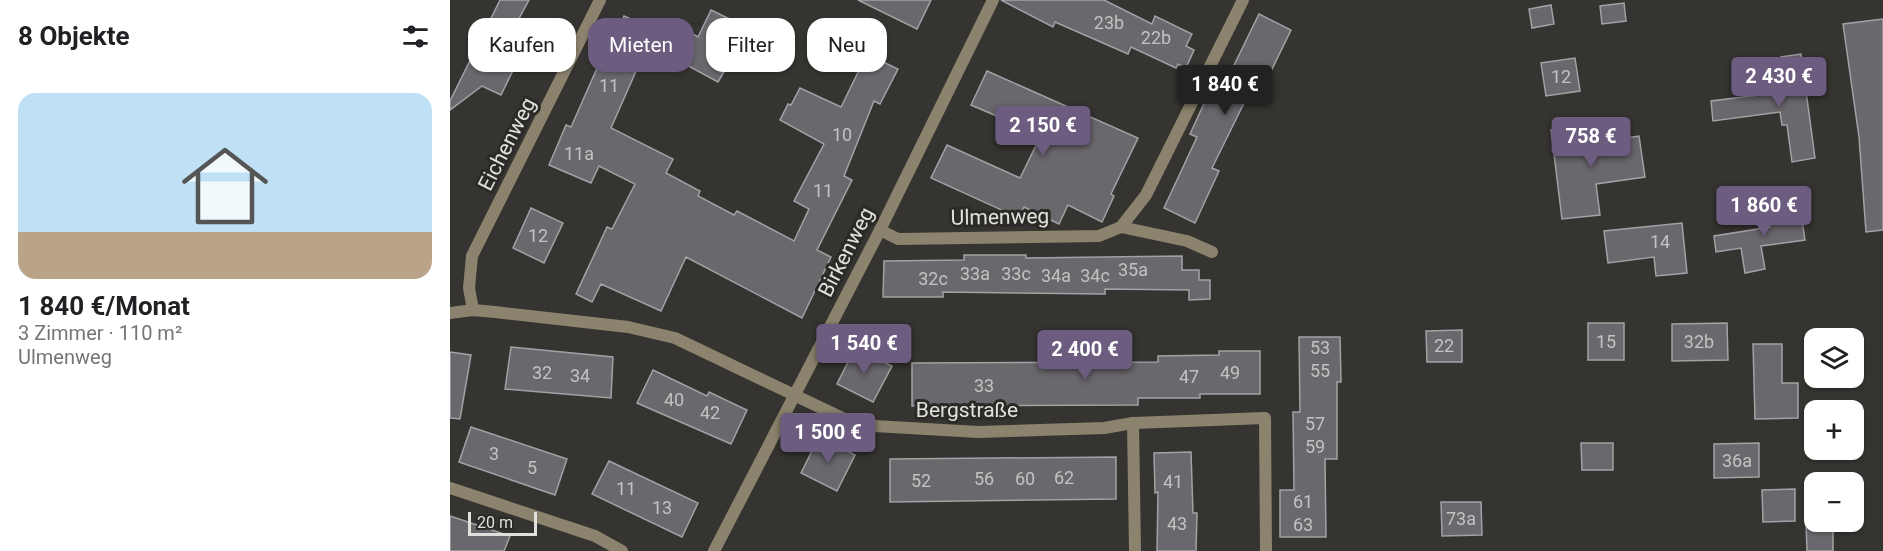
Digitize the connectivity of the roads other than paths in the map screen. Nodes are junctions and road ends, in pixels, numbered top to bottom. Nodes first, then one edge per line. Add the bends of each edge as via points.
1 (600, 0) edge
2 (993, 0) edge
3 (1243, 0) edge
4 (1121, 227) junction
5 (880, 230) junction
6 (1212, 252) dead end
7 (473, 310) junction
8 (450, 313) edge
9 (793, 397) junction
10 (1133, 423) junction
11 (450, 488) edge
12 (622, 551) edge
13 (714, 551) edge
14 (1135, 551) edge
15 (1266, 551) edge

1 - 7 street, Eichenweg via 472,256
2 - 5 street, Birkenweg
3 - 4 street via 1146,195
4 - 5 street, Ulmenweg via 1099,236 898,239
4 - 6 street, Ulmenweg via 1187,240
5 - 9 street, Birkenweg
7 - 8 street, Bergstraße
7 - 9 street, Bergstraße via 649,330 675,338
9 - 10 street, Bergstraße via 857,425 907,430 1104,428
9 - 13 street, Birkenweg
10 - 14 street
10 - 15 street, Bergstraße via 1265,418
11 - 12 street via 595,536

